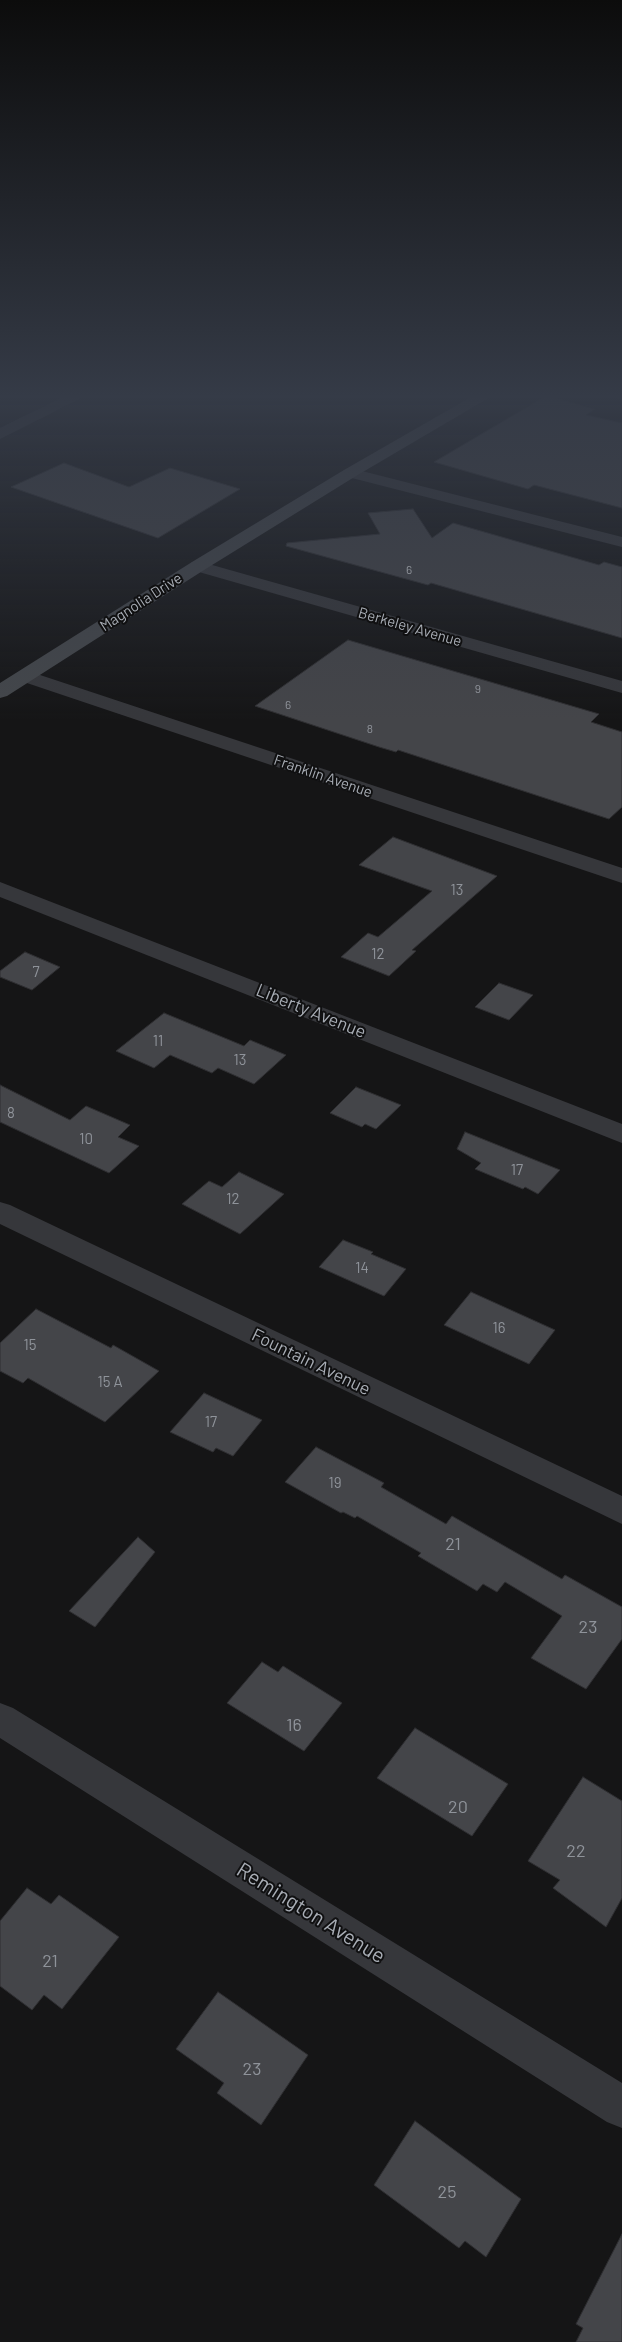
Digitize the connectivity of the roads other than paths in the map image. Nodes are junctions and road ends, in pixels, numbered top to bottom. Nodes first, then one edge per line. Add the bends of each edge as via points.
1 (302, 502) edge
2 (465, 502) edge
3 (622, 542) edge
4 (198, 566) junction
5 (25, 676) junction
6 (622, 688) edge
7 (0, 692) edge
8 (622, 876) edge
9 (0, 889) edge
10 (622, 1134) edge
11 (0, 1212) edge
12 (622, 1511) edge
13 (0, 1719) edge
14 (622, 2107) edge

1 - 4 street, Magnolia Drive
2 - 3 street
4 - 5 street, Magnolia Drive
4 - 6 street, Berkeley Avenue
5 - 7 street, Magnolia Drive
5 - 8 street, Franklin Avenue
9 - 10 street, Liberty Avenue
11 - 12 street, Fountain Avenue
13 - 14 street, Remington Avenue

